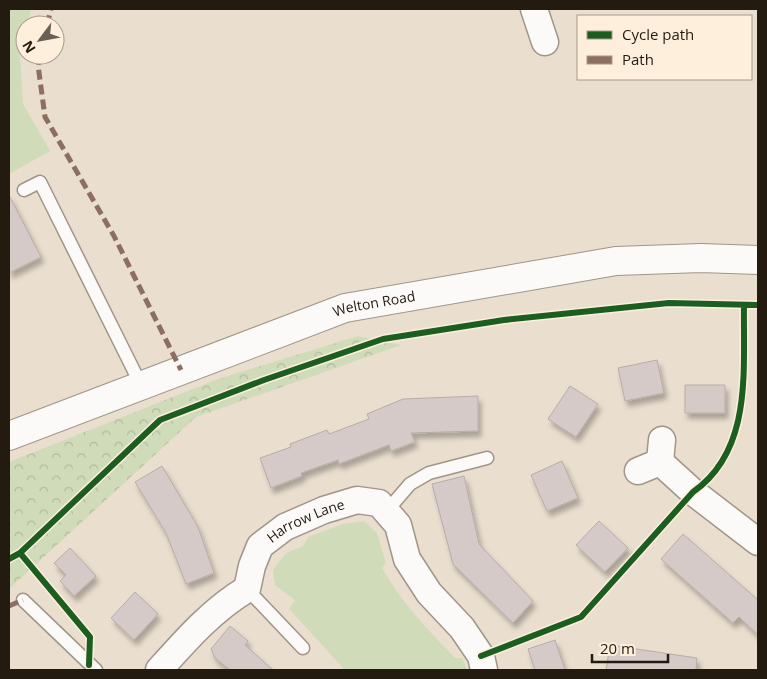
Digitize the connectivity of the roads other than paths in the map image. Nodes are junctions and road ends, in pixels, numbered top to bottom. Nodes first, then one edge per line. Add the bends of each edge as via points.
1 (534, 9) edge
2 (545, 42) dead end
3 (24, 190) dead end
4 (758, 260) edge
5 (141, 385) junction
6 (9, 436) edge
7 (487, 458) dead end
8 (654, 458) dead end
9 (386, 512) junction
10 (758, 542) edge
11 (247, 589) junction
12 (23, 600) dead end
13 (303, 648) dead end
14 (96, 670) edge
15 (159, 670) edge
16 (484, 670) edge

1 - 2 street
3 - 5 lane via 40,182
4 - 5 street, Welton Road via 616,261 345,308
5 - 6 street, Welton Road
7 - 9 lane via 429,473 410,484
8 - 10 street
9 - 11 street, Harrow Lane via 378,503 356,500 285,527 260,546
9 - 16 street, Harrow Lane via 398,525 407,559 429,593 462,628 481,656
11 - 13 lane
11 - 15 street via 226,602
12 - 14 lane

